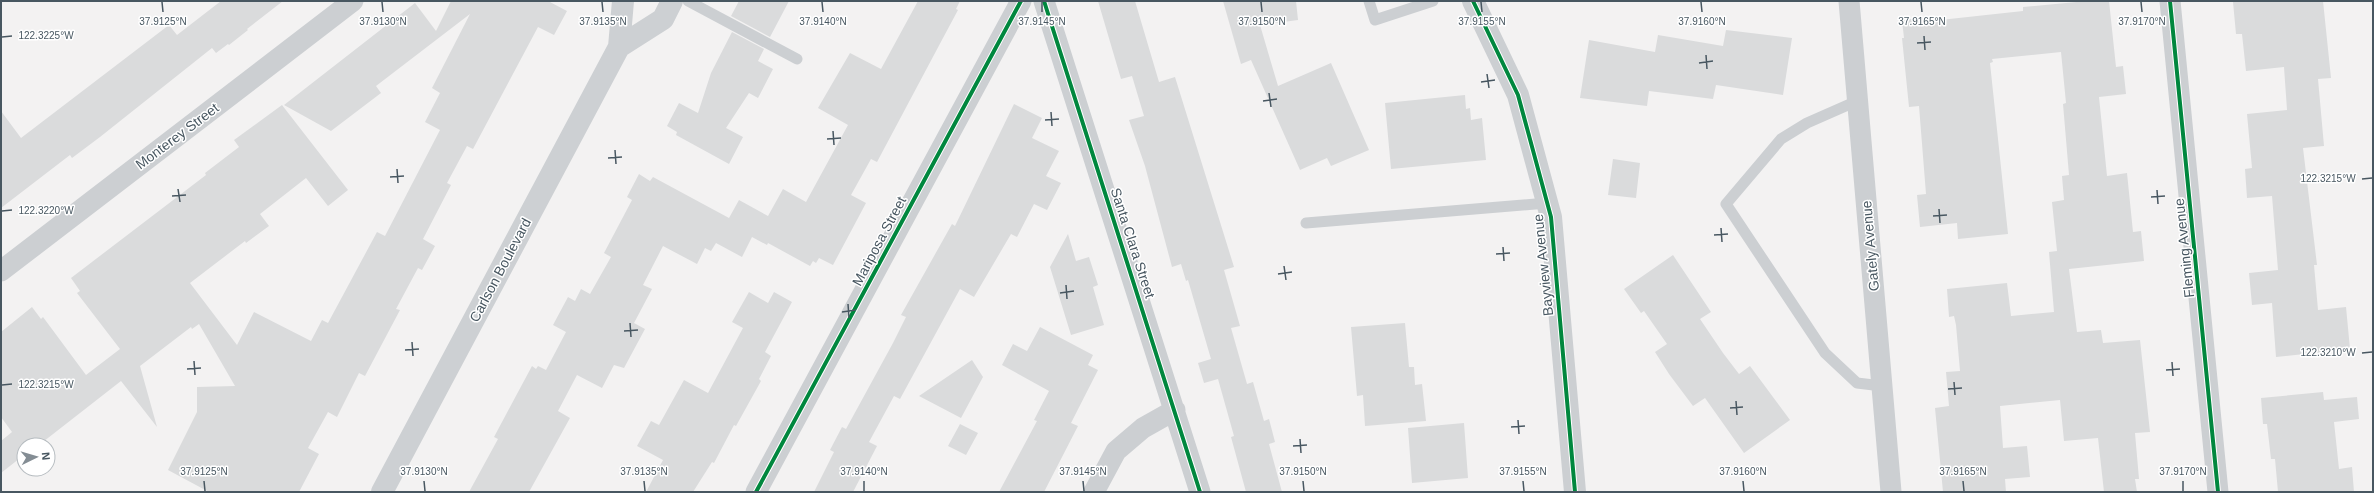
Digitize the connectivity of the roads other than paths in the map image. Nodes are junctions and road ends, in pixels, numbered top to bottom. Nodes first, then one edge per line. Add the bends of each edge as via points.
1 (353, 1) edge
2 (624, 1) edge
3 (672, 1) edge
4 (688, 1) edge
5 (1021, 1) edge
6 (1044, 1) edge
7 (1369, 1) edge
8 (1433, 1) edge
9 (1473, 1) edge
10 (1849, 1) edge
11 (2170, 1) edge
12 (619, 47) junction
13 (797, 59) dead end
14 (1857, 101) junction
15 (1547, 203) junction
16 (1306, 223) dead end
17 (1, 271) edge
18 (1882, 386) junction
19 (1175, 410) junction
20 (382, 492) edge
21 (756, 492) edge
22 (1094, 492) edge
23 (1200, 492) edge
24 (1575, 492) edge
25 (1891, 492) edge
26 (2218, 492) edge

1 - 17 street, Monterey Street
2 - 12 main road, Carlson Boulevard
3 - 12 main road, Carlson Boulevard via 663,19
4 - 13 lane
5 - 21 street, Mariposa Street
6 - 19 street, Santa Clara Street
7 - 8 lane via 1375,20
9 - 15 street, Bayview Avenue via 1518,95
10 - 14 street, Gately Avenue
11 - 26 street, Fleming Avenue
12 - 20 main road, Carlson Boulevard
14 - 18 street, Gately Avenue
14 - 18 lane via 1807,123 1781,139 1726,204 1824,353 1857,383
15 - 16 lane
15 - 24 street, Bayview Avenue via 1551,217
18 - 25 street, Gately Avenue
19 - 22 street via 1143,428 1116,451
19 - 23 street, Santa Clara Street

